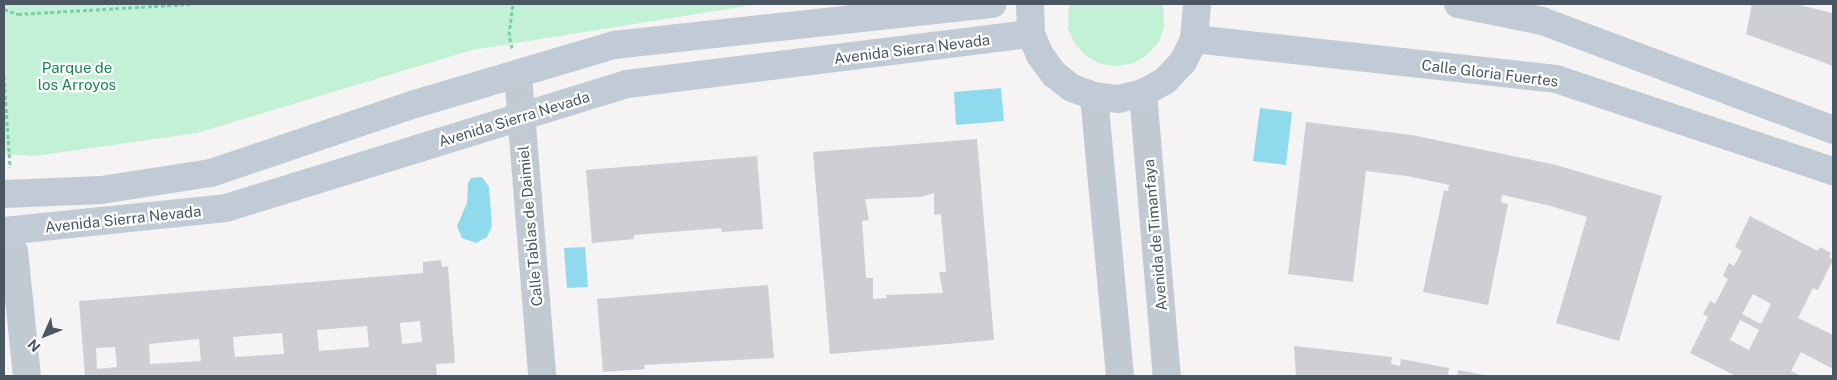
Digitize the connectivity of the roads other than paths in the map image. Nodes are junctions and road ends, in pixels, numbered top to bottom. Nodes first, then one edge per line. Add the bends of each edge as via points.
1 (992, 4) edge
2 (1030, 4) edge
3 (1196, 4) edge
4 (1458, 4) edge
5 (1031, 34) junction
6 (1194, 39) junction
7 (518, 76) junction
8 (1143, 94) junction
9 (1094, 96) junction
10 (521, 117) junction
11 (1833, 130) edge
12 (1833, 170) edge
13 (7, 182) edge
14 (9, 241) edge
15 (27, 376) edge
16 (542, 376) edge
17 (1120, 376) edge
18 (1166, 376) edge

1 - 7 main road via 614,44
2 - 5 main road
3 - 6 main road
4 - 11 main road via 1542,21
5 - 9 main road via 1040,55 1054,74 1072,88
5 - 10 main road, Avenida Sierra Nevada via 627,84
6 - 8 main road via 1178,68 1166,81
6 - 12 main road, Calle Gloria Fuertes via 1556,79
7 - 10 street, Calle Tablas de Daimiel
7 - 13 main road via 415,104 211,174 100,190
8 - 9 main road via 1119,99
8 - 18 street, Avenida de Timanfaya
9 - 17 street
10 - 14 main road, Avenida Sierra Nevada via 226,208
10 - 16 street, Calle Tablas de Daimiel
14 - 15 street

